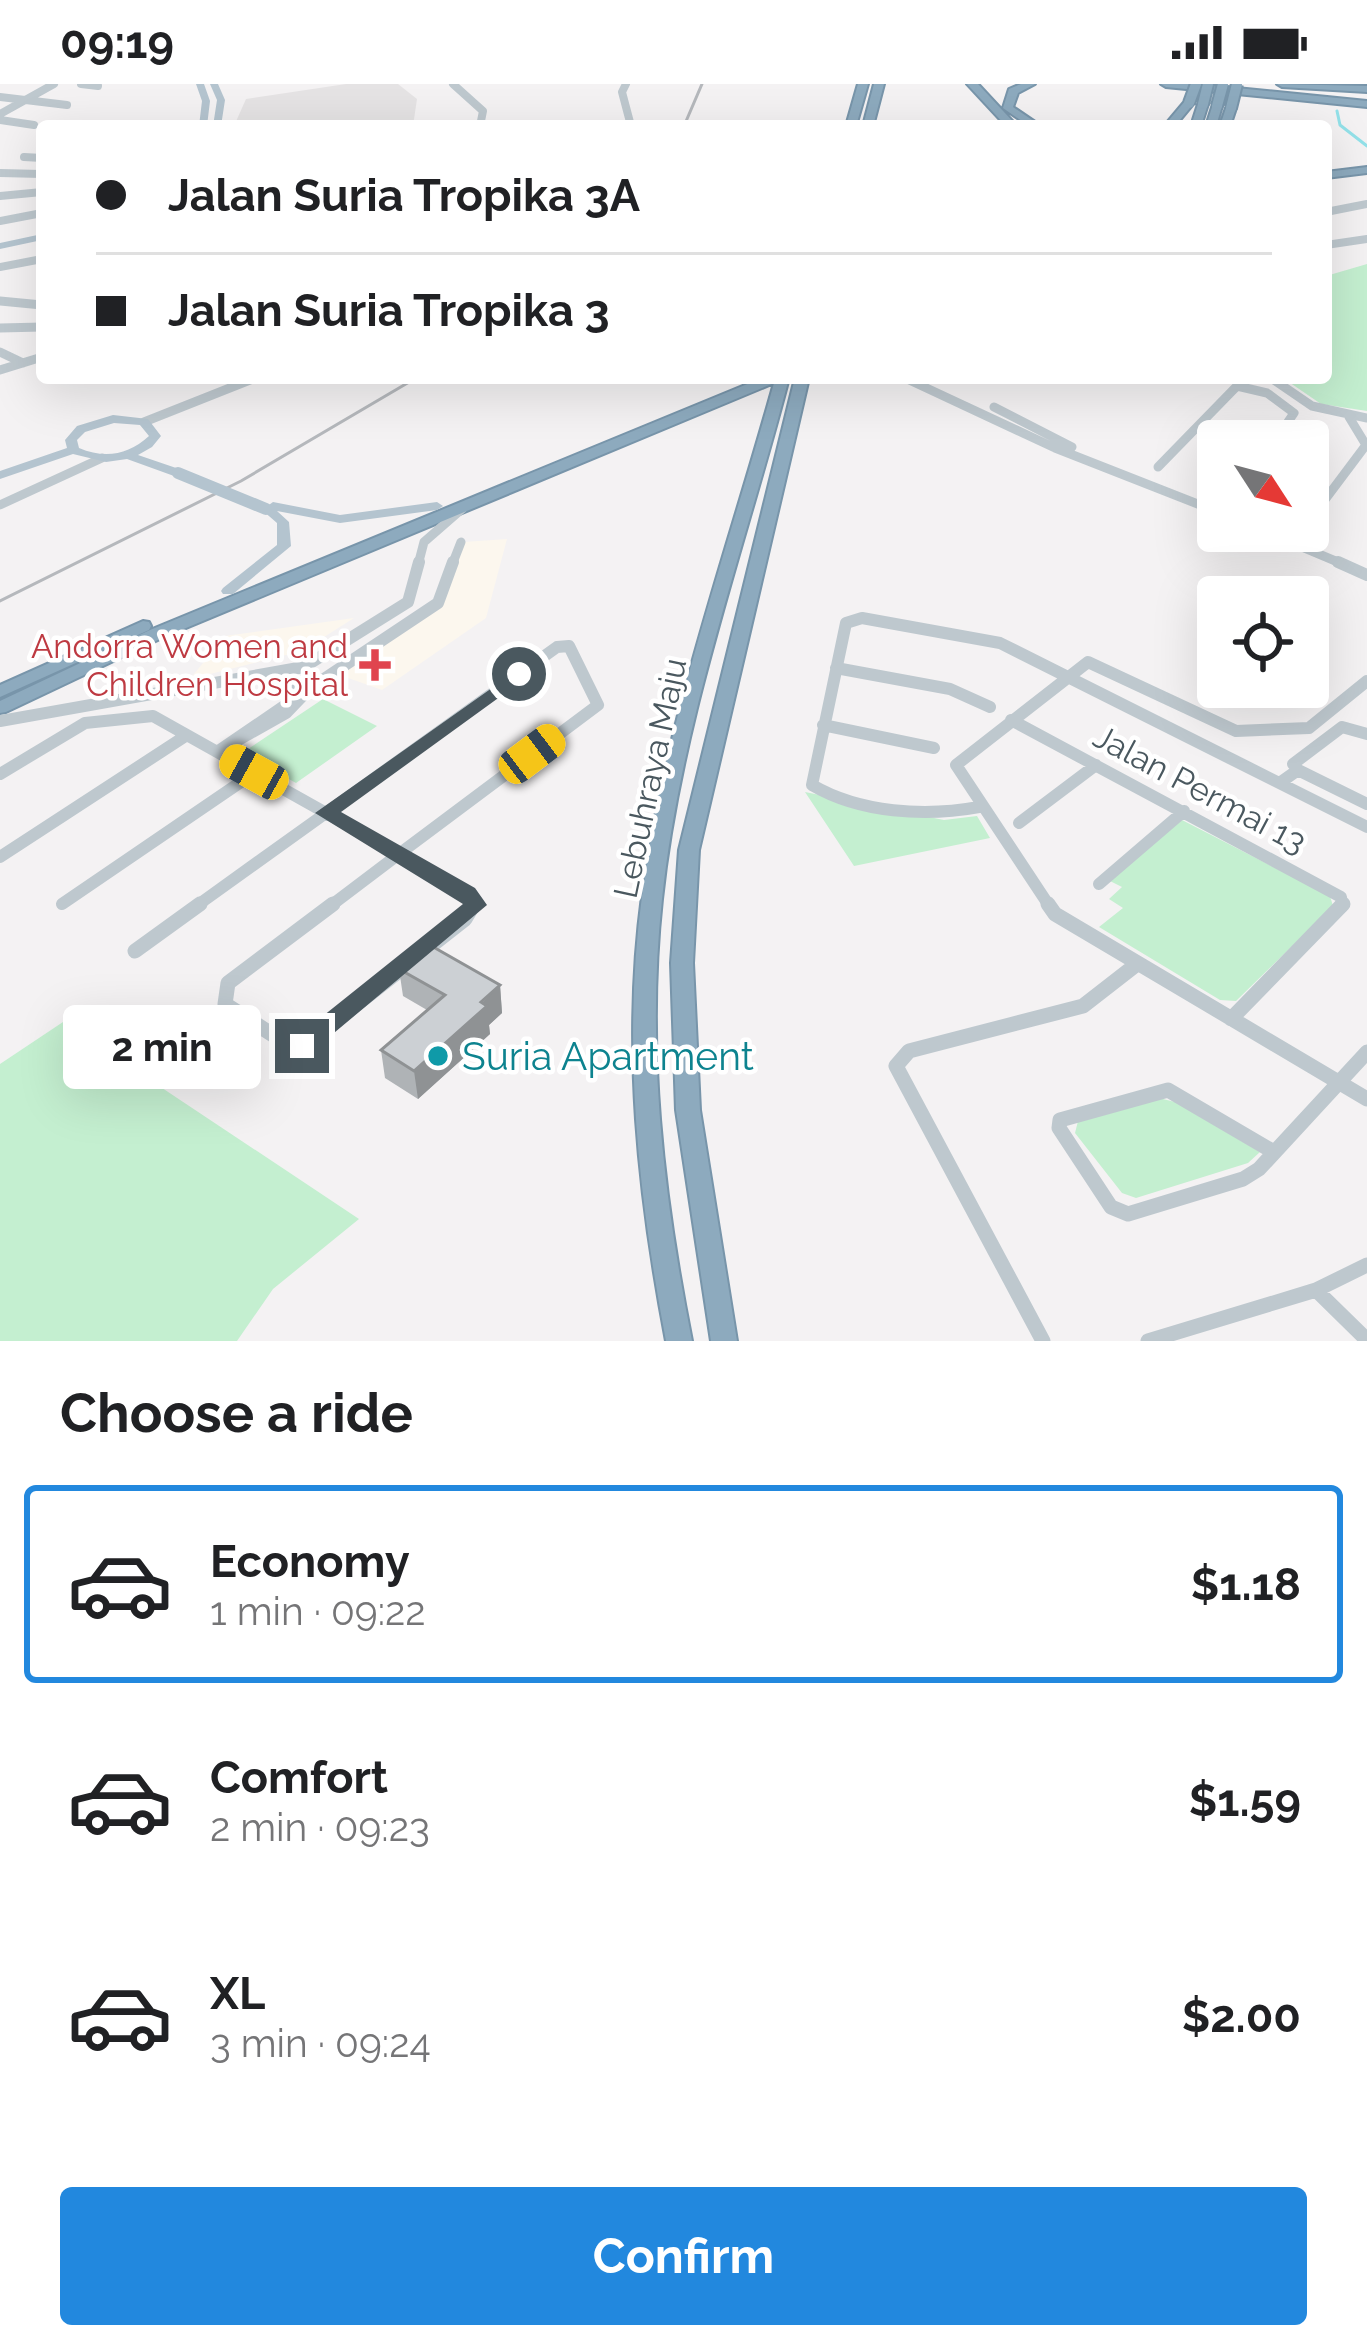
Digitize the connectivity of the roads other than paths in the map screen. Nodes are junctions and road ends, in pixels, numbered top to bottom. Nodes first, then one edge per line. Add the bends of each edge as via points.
1 (54, 84) edge
2 (81, 84) edge
3 (200, 84) edge
4 (214, 84) edge
5 (449, 84) edge
6 (626, 84) edge
7 (863, 84) edge
8 (879, 84) edge
9 (972, 84) edge
10 (1030, 84) edge
11 (1166, 84) edge
12 (1196, 84) edge
13 (1210, 84) edge
14 (1222, 84) edge
15 (1237, 84) edge
16 (1277, 84) edge
17 (1333, 84) edge
18 (98, 86) edge
19 (0, 97) edge
20 (1367, 97) edge
21 (25, 100) junction
22 (1196, 104) junction
23 (67, 105) dead end
24 (1231, 108) junction
25 (0, 117) edge
26 (203, 120) edge
27 (218, 120) edge
28 (476, 120) edge
29 (629, 120) edge
30 (853, 120) edge
31 (870, 120) edge
32 (1006, 120) edge
33 (1027, 120) edge
34 (1176, 120) edge
35 (1187, 120) edge
36 (1196, 120) edge
37 (1213, 120) edge
38 (1227, 120) edge
39 (1234, 120) edge
40 (34, 125) dead end
41 (24, 157) dead end
42 (36, 158) edge
43 (1332, 163) edge
44 (1367, 166) edge
45 (0, 173) edge
46 (36, 174) edge
47 (1332, 174) edge
48 (36, 193) edge
49 (0, 196) edge
50 (1367, 204) edge
51 (1332, 211) edge
52 (36, 214) edge
53 (0, 221) edge
54 (36, 235) edge
55 (1367, 238) edge
56 (0, 242) edge
57 (1332, 244) edge
58 (36, 260) edge
59 (0, 267) edge
60 (0, 301) edge
61 (36, 304) edge
62 (36, 327) edge
63 (0, 328) edge
64 (0, 352) edge
65 (36, 359) edge
66 (22, 363) junction
67 (0, 370) edge
68 (243, 384) edge
69 (739, 384) edge
70 (763, 384) edge
71 (777, 384) edge
72 (800, 384) edge
73 (924, 384) edge
74 (937, 384) edge
75 (1279, 384) edge
76 (958, 395) junction
77 (1349, 417) junction
78 (1367, 418) edge
79 (1202, 420) edge
80 (1292, 420) edge
81 (1197, 425) edge
82 (1019, 430) junction
83 (150, 431) junction
84 (1058, 440) junction
85 (76, 449) junction
86 (1065, 452) junction
87 (128, 455) junction
88 (39, 458) junction
89 (102, 458) junction
90 (1158, 466) dead end
91 (1110, 467) junction
92 (69, 468) junction
93 (0, 471) edge
94 (182, 471) junction
95 (42, 485) junction
96 (1329, 494) edge
97 (1197, 503) edge
98 (0, 505) edge
99 (437, 506) junction
100 (269, 507) junction
101 (463, 508) junction
102 (461, 542) dead end
103 (1313, 552) edge
104 (1367, 575) edge
105 (228, 591) junction
106 (355, 635) junction
107 (376, 644) junction
108 (304, 667) junction
109 (836, 668) junction
110 (260, 676) junction
111 (1068, 676) junction
112 (1367, 681) edge
113 (314, 686) junction
114 (0, 692) edge
115 (0, 707) edge
116 (990, 707) dead end
117 (1011, 720) junction
118 (0, 721) edge
119 (823, 725) junction
120 (1367, 734) edge
121 (187, 735) junction
122 (934, 748) dead end
123 (217, 752) junction
124 (1096, 765) junction
125 (1298, 770) junction
126 (254, 772) junction
127 (0, 774) edge
128 (1281, 782) junction
129 (1367, 804) edge
130 (979, 807) junction
131 (1184, 811) junction
132 (326, 813) junction
133 (1019, 823) dead end
134 (1367, 827) edge
135 (399, 854) junction
136 (0, 857) edge
137 (1099, 884) dead end
138 (62, 904) dead end
139 (135, 951) dead end
140 (1137, 964) junction
141 (1231, 1019) junction
142 (1367, 1052) edge
143 (1339, 1082) junction
144 (1367, 1099) edge
145 (1274, 1152) junction
146 (1367, 1265) edge
147 (1316, 1290) junction
148 (1186, 1336) edge
149 (1367, 1340) edge
150 (679, 1341) edge
151 (724, 1341) edge
152 (1043, 1341) edge
153 (1148, 1341) edge

1 - 21 street
2 - 18 street
3 - 26 main road
4 - 27 main road
5 - 28 street
6 - 29 street
7 - 30 highway
8 - 31 highway
9 - 32 highway
10 - 33 highway via 1013,91 1008,108
11 - 20 highway
12 - 22 highway, bridge
13 - 20 highway
13 - 22 highway, bridge
14 - 37 highway, bridge
15 - 24 highway, bridge
16 - 20 highway
17 - 20 highway
19 - 21 street
21 - 23 street
21 - 25 street
22 - 34 highway
22 - 35 highway
22 - 36 highway
24 - 38 highway
24 - 39 highway
25 - 40 street
41 - 42 street
43 - 44 highway
44 - 47 highway
45 - 46 street
48 - 49 street
50 - 51 street
52 - 53 street
54 - 56 main road
55 - 57 street
58 - 59 street
60 - 61 street
62 - 63 street
64 - 66 street
65 - 66 street
66 - 67 street
68 - 83 street
69 - 99 highway
70 - 101 highway
71 - 150 highway, Lebuhraya Maju via 688,721 650,920 648,1117
72 - 151 highway, Lebuhraya Maju via 689,850 682,963 688,1110
73 - 76 street
74 - 76 street
75 - 77 street via 1305,403
76 - 82 street
76 - 84 street
77 - 78 street
77 - 96 street via 1366,445
79 - 80 street via 1234,387 1267,394
81 - 90 street
82 - 84 street
82 - 86 street
83 - 85 main road via 101,421
83 - 87 main road
83 - 94 main road
84 - 86 street
84 - 91 street
85 - 88 main road
85 - 89 main road
85 - 92 street
85 - 93 main road
86 - 91 street
87 - 89 main road
87 - 94 main road
88 - 92 main road
88 - 93 main road
89 - 95 street
91 - 97 street
92 - 95 street
94 - 100 main road, bridge
95 - 98 street
99 - 100 main road via 340,519
99 - 105 highway
100 - 105 main road via 283,522 284,546
101 - 106 street via 424,542 408,602
101 - 115 highway
102 - 107 street via 438,603
103 - 104 street
105 - 114 highway
106 - 107 street
106 - 108 street
107 - 113 street
108 - 110 street
108 - 113 street
109 - 111 street via 843,626 862,618 1000,643
109 - 116 street via 950,689
109 - 119 street
110 - 113 street
110 - 118 street
111 - 112 street via 1088,662 1221,727 1291,732 1309,728
111 - 117 street
111 - 128 street
113 - 123 street via 286,713
117 - 124 street, Jalan Permai 13
117 - 130 street via 956,765
119 - 122 street
119 - 130 street via 811,781 822,792 938,816
120 - 125 street via 1342,727 1294,764
121 - 123 street
121 - 127 street via 153,716 86,724
121 - 136 street
123 - 126 street
124 - 131 street, Jalan Permai 13
124 - 133 street
125 - 128 street
125 - 129 street
126 - 132 street
126 - 138 street
128 - 134 street
130 - 140 street via 1048,908
131 - 137 street
131 - 141 street, Jalan Permai 13 via 1341,896 1342,906
132 - 135 street
132 - 135 street via 557,646 569,646 598,705
132 - 139 street
135 - 135 street via 228,983 225,1004 302,1046 465,920 476,905 468,893
140 - 141 street
140 - 152 street via 1083,1006 909,1052 896,1066
141 - 143 street
142 - 143 street
143 - 144 street
143 - 145 street
145 - 145 street via 1168,1090 1060,1120 1119,1213 1243,1179
146 - 147 street
147 - 148 street
147 - 149 street
148 - 153 street

